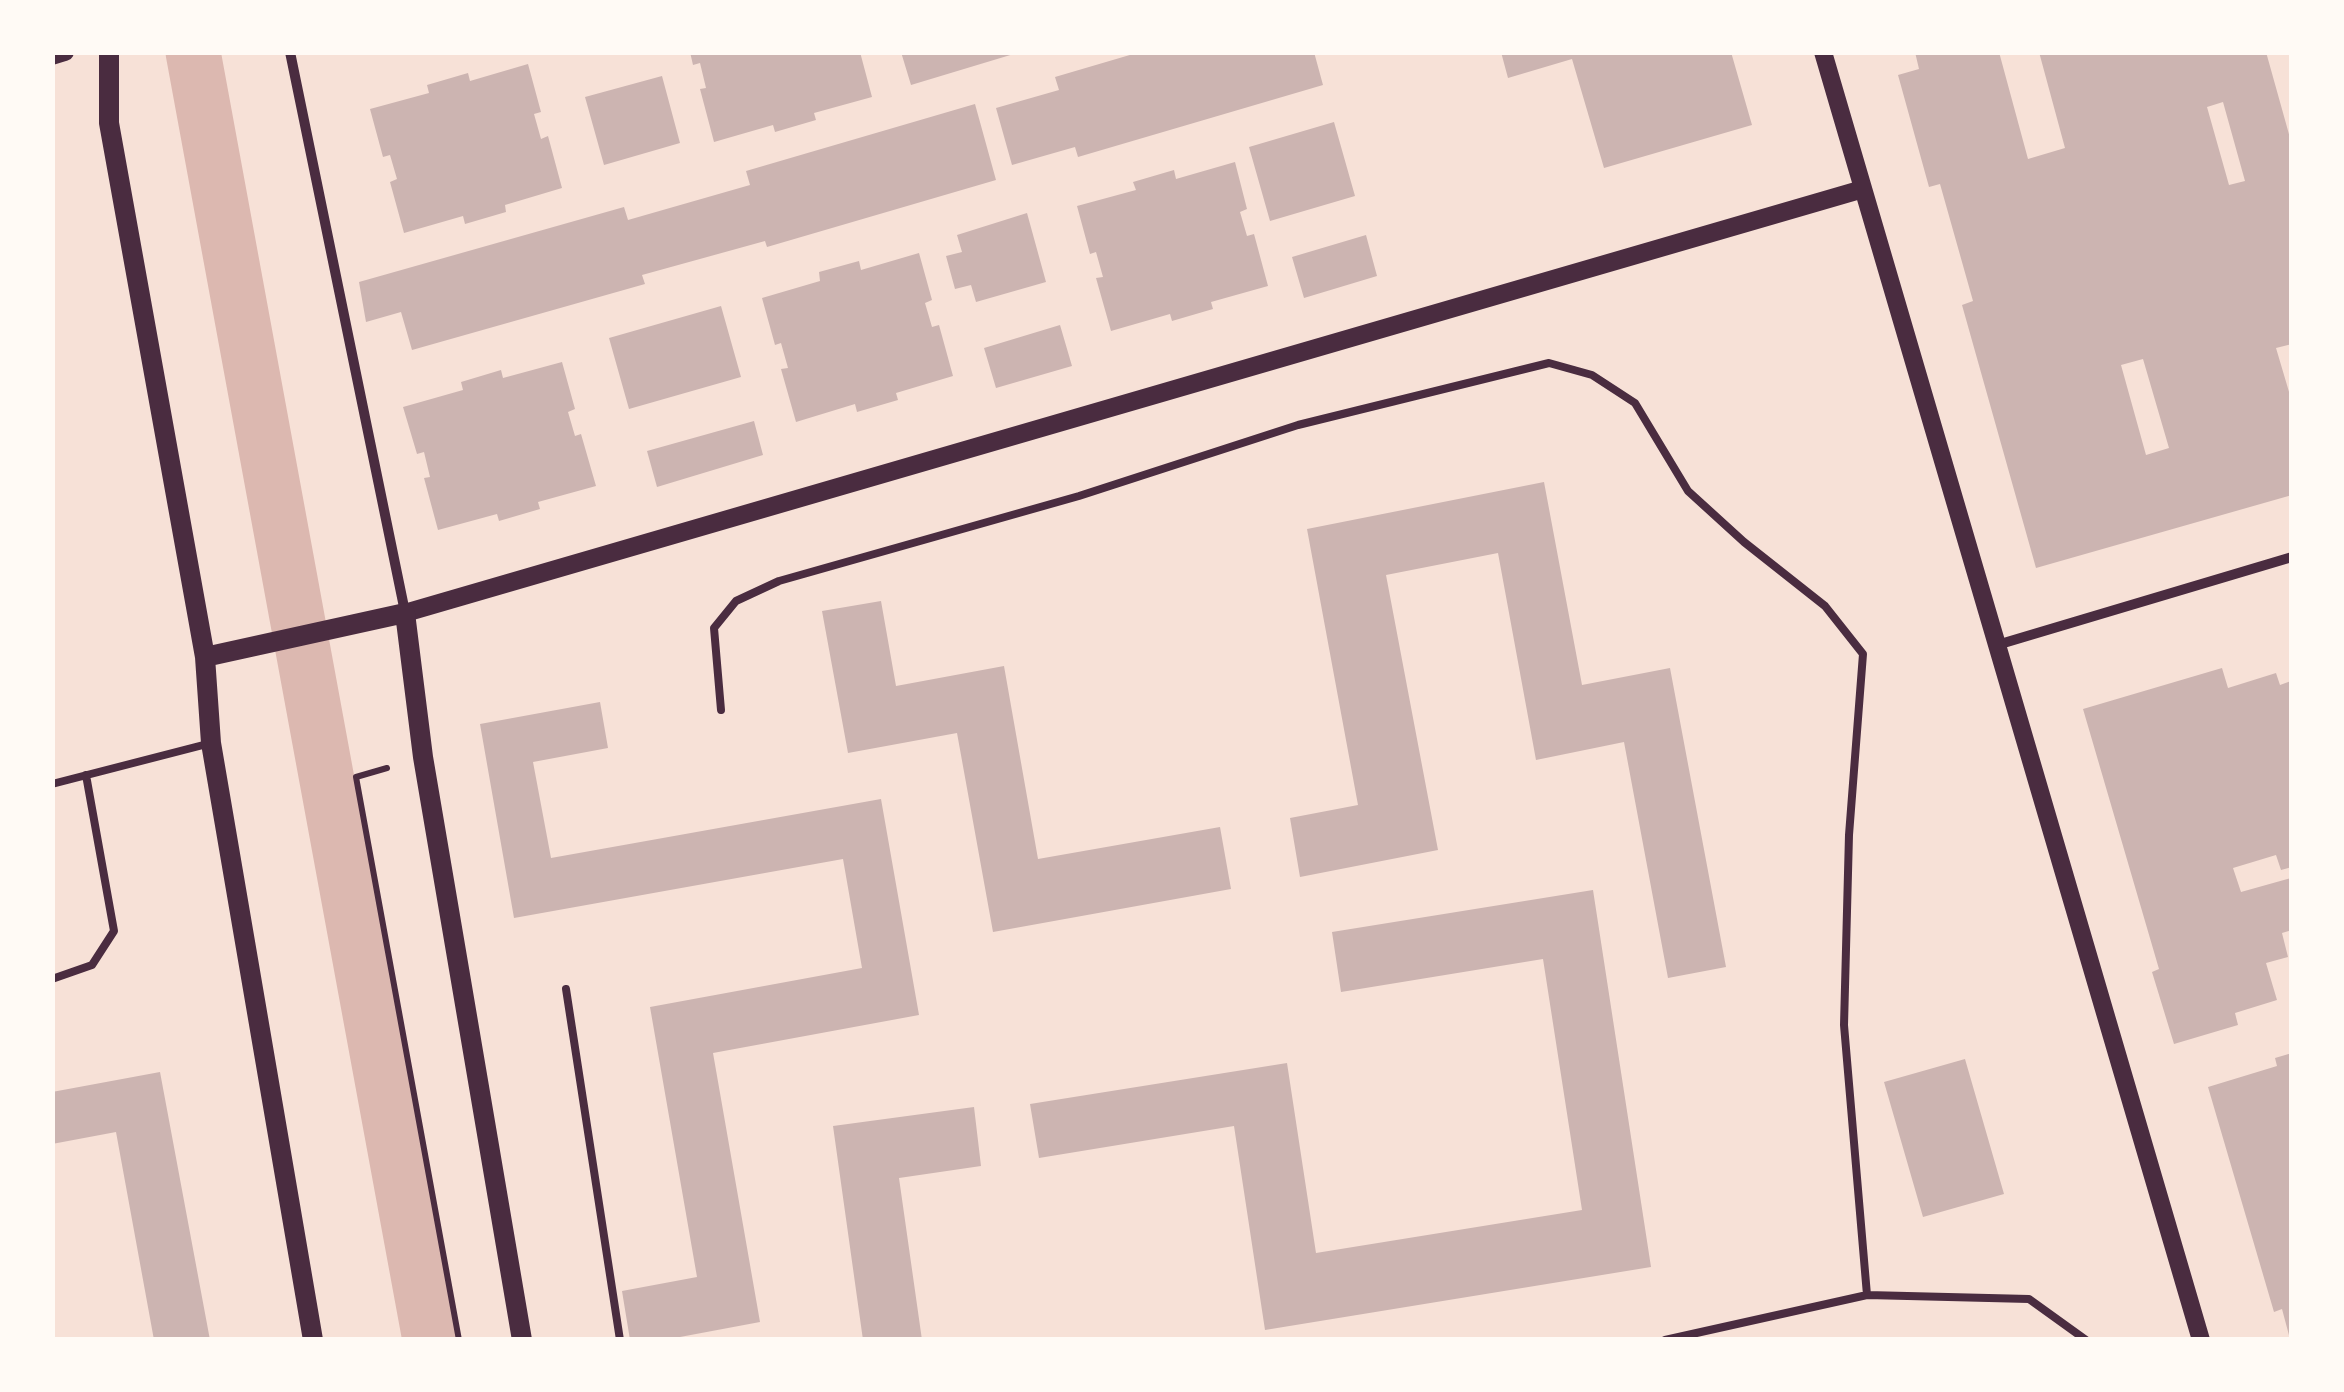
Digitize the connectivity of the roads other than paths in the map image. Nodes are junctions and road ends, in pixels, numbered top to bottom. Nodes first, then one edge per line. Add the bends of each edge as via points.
1 (65, 52) edge
2 (109, 52) edge
3 (1823, 52) edge
4 (294, 54) edge
5 (52, 56) edge
6 (1864, 189) junction
7 (2292, 557) edge
8 (405, 613) junction
9 (1997, 645) junction
10 (205, 657) junction
11 (721, 710) dead end
12 (211, 743) junction
13 (86, 775) junction
14 (52, 784) edge
15 (52, 979) edge
16 (566, 988) dead end
17 (1867, 1295) junction
18 (313, 1340) edge
19 (522, 1340) edge
20 (620, 1340) edge
21 (1665, 1340) edge
22 (2086, 1340) edge
23 (2201, 1340) edge

1 - 5 street
2 - 10 main road via 109,123
3 - 6 street
4 - 8 street
6 - 8 street
6 - 9 street
7 - 9 street
8 - 10 main road
8 - 19 main road via 423,758
9 - 23 street
10 - 12 main road
11 - 17 lane via 714,628 736,600 779,581 1079,496 1298,424 1550,363 1592,374 1635,403 1688,491 1825,606 1863,654 1844,1026
12 - 13 lane
12 - 18 main road
13 - 14 lane
13 - 15 lane via 114,930 92,965
16 - 20 lane
17 - 21 lane
17 - 22 lane via 2029,1299

